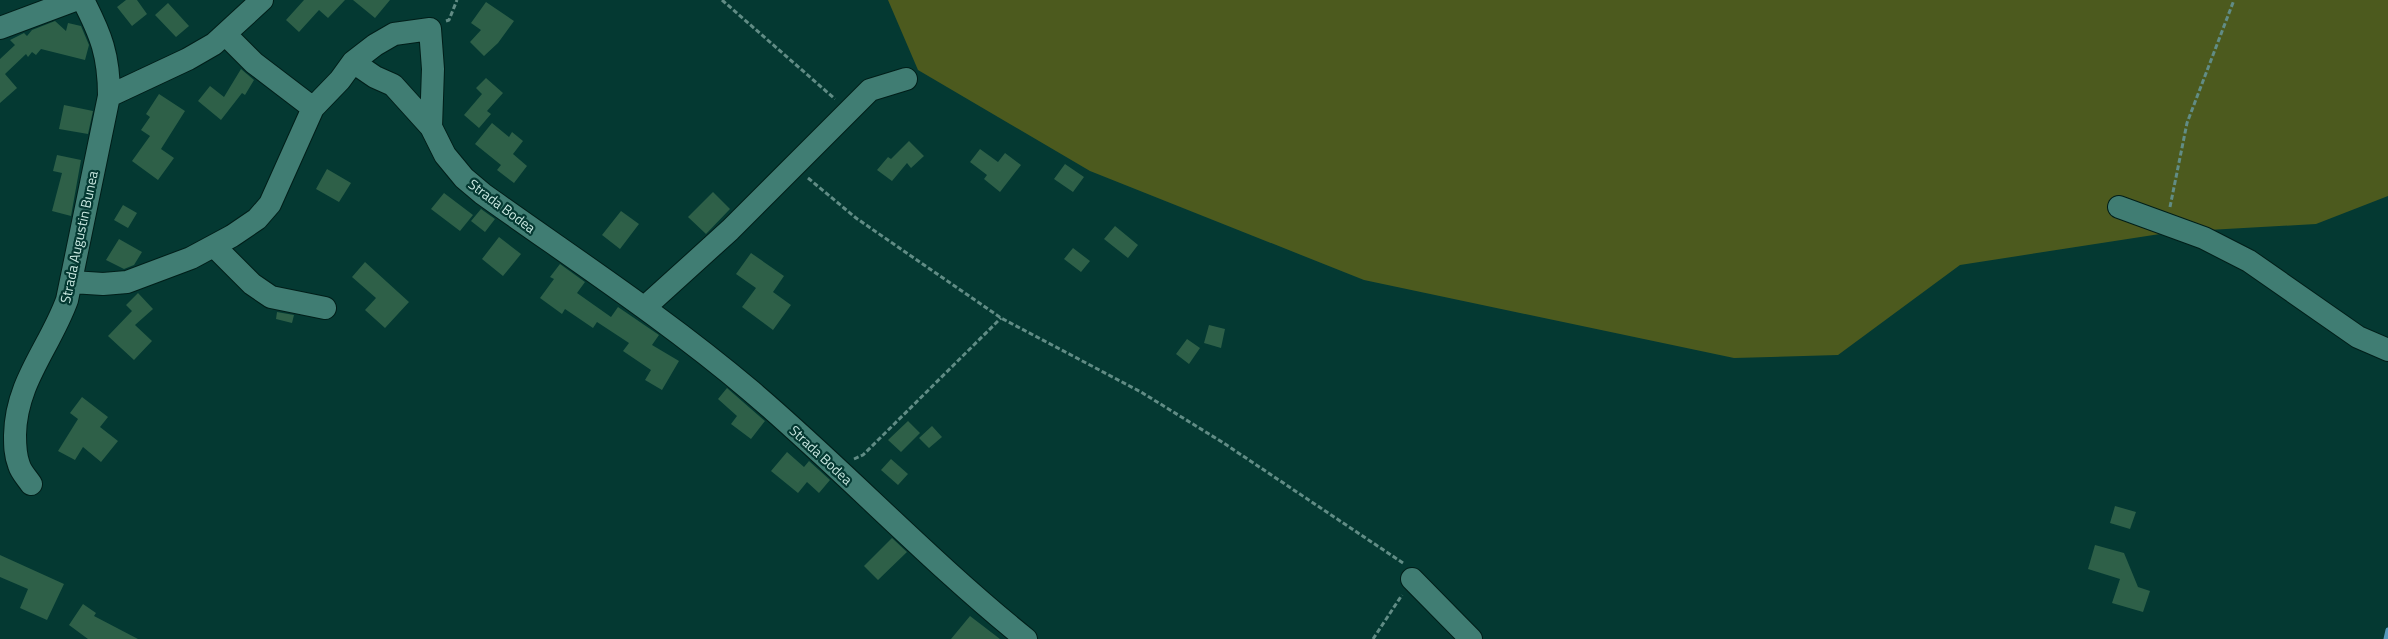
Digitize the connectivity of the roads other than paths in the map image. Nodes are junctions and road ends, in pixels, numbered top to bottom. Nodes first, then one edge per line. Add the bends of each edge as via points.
1 (262, 0) edge
2 (87, 2) edge
3 (0, 28) edge
4 (225, 34) junction
5 (353, 62) junction
6 (906, 79) dead end
7 (109, 96) junction
8 (313, 108) junction
9 (431, 127) junction
10 (2119, 207) dead end
11 (214, 246) junction
12 (72, 282) junction
13 (645, 307) junction
14 (325, 308) dead end
15 (2388, 350) edge
16 (31, 484) dead end
17 (1412, 579) road end
18 (1026, 639) edge
19 (1472, 639) edge

1 - 4 street
2 - 3 street
2 - 7 street, Strada Augustin Bunea via 104,45
4 - 7 street via 188,59
4 - 8 street via 254,63
5 - 8 street, Strada Bodea
5 - 9 street via 393,85
5 - 9 street, Strada Bodea via 394,34 430,29 433,69
6 - 13 street via 870,90 730,230
7 - 12 street, Strada Augustin Bunea
8 - 11 street, Strada Bodea via 270,204 257,219
9 - 13 street, Strada Bodea via 445,155 483,194
10 - 15 street via 2204,238 2249,261 2358,337
11 - 12 street, Strada Bodea via 127,282
11 - 14 street via 252,284 270,297
12 - 16 street, Strada Augustin Bunea via 61,317 27,381 15,415 17,458
13 - 18 street, Strada Bodea via 752,392 943,568
17 - 19 street

